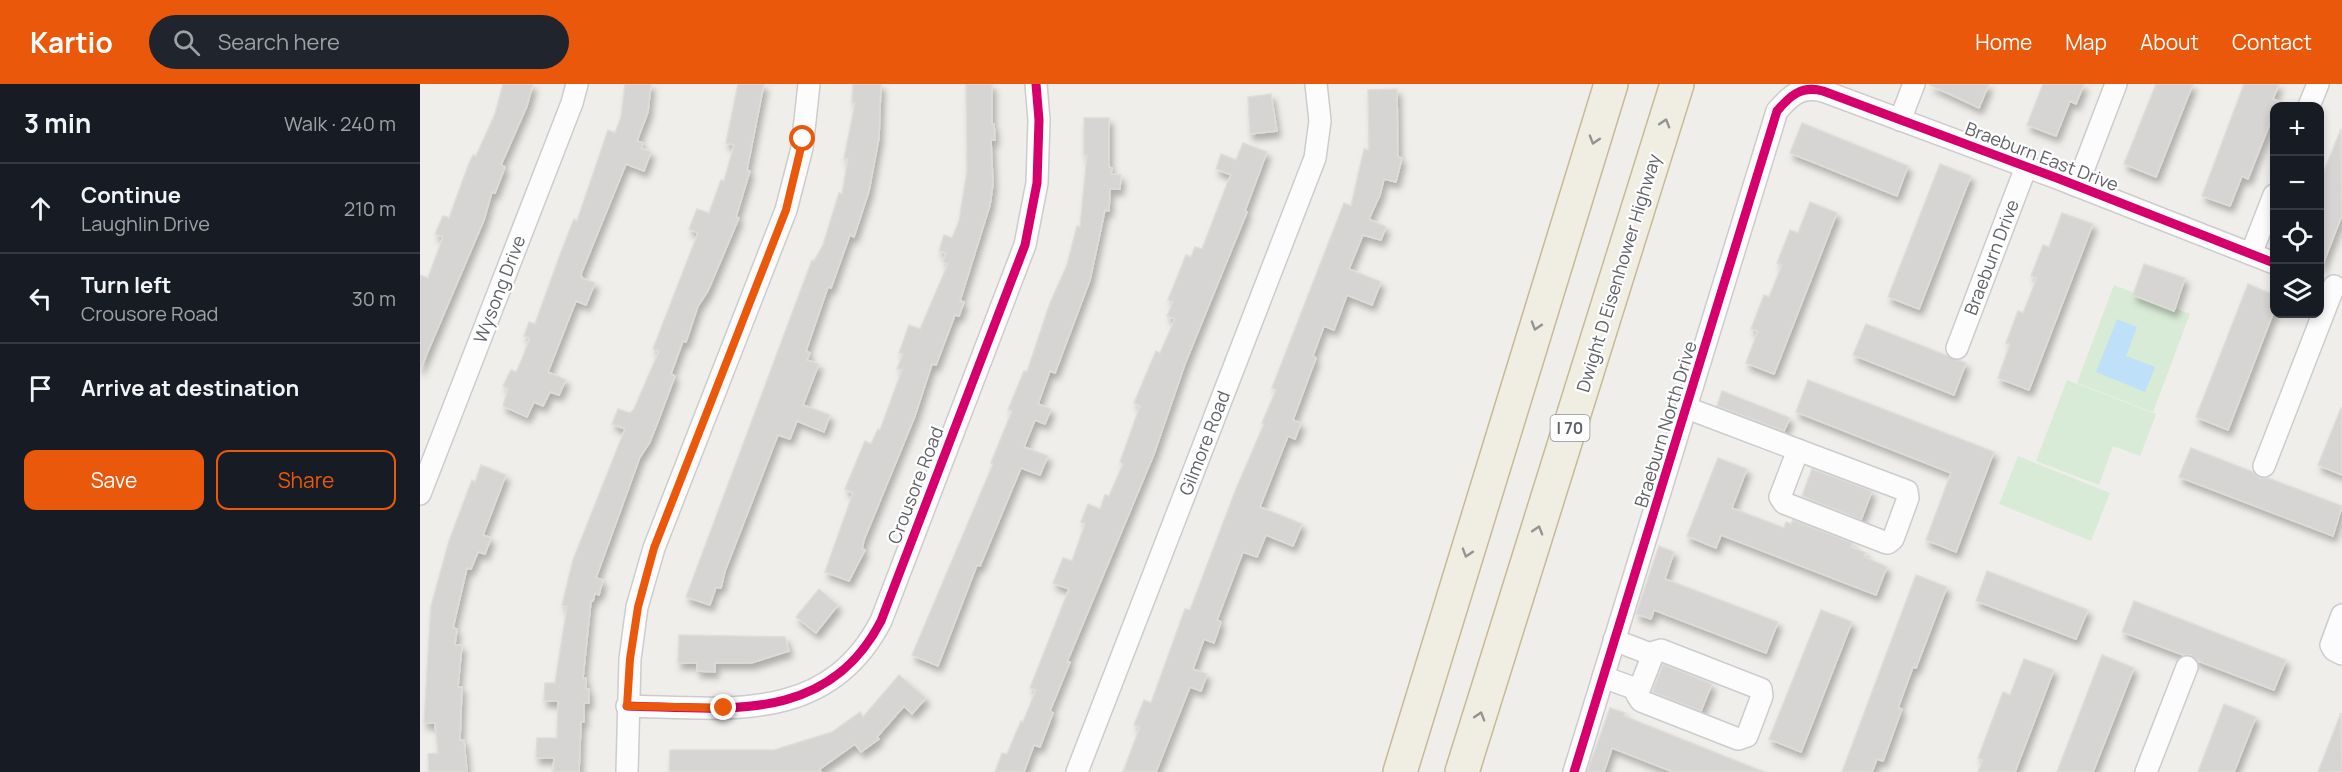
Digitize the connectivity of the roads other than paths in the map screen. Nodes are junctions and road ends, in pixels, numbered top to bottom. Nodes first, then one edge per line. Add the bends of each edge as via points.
1 (577, 84) edge
2 (809, 84) edge
3 (1036, 84) edge
4 (1316, 84) edge
5 (1611, 84) edge
6 (1677, 84) edge
7 (1914, 84) edge
8 (2116, 84) edge
9 (2318, 84) edge
10 (1796, 93) joint
11 (2311, 102) edge
12 (1900, 120) junction
13 (2026, 167) junction
14 (2077, 186) junction
15 (2270, 205) edge
16 (2251, 254) junction
17 (2270, 261) edge
18 (2332, 286) edge
19 (1957, 348) dead end
20 (1687, 408) junction
21 (1798, 450) junction
22 (2264, 466) dead end
23 (420, 494) edge
24 (2342, 615) edge
25 (1614, 640) junction
26 (2342, 654) edge
27 (1653, 655) junction
28 (2187, 668) dead end
29 (1603, 676) junction
30 (1639, 690) junction
31 (1421, 703) junction
32 (627, 706) junction
33 (627, 772) edge
34 (1077, 772) edge
35 (1393, 772) edge
36 (1400, 772) edge
37 (1462, 772) edge
38 (1574, 772) edge
39 (2146, 772) edge

1 - 23 street, Wysong Drive
2 - 32 street via 802,148 786,210 654,548 630,659
3 - 32 street, Crousore Road via 1037,183 1025,245 881,621 868,643 850,665 829,681 780,703 745,708
4 - 34 street, Gilmore Road via 1319,111 1315,158
5 -> 31 highway
37 -> 6 highway, Dwight D Eisenhower Highway / I 70
7 - 12 street
8 - 14 street
9 - 11 street
10 - 12 street, Braeburn East Drive via 1816,89
10 - 20 street, Braeburn North Drive via 1777,111
12 - 13 street, Braeburn East Drive
13 - 14 street, Braeburn East Drive
13 - 19 street, Braeburn Drive
14 - 16 street, Braeburn East Drive
15 - 16 street
16 - 17 street, Braeburn East Drive
18 - 22 street
20 - 21 street
20 - 25 street, Braeburn North Drive
21 - 21 street via 1907,491 1893,538 1884,542 1784,503 1780,497
24 - 26 street via 2331,645
25 - 27 street
25 - 29 street, Braeburn North Drive
27 - 30 street
27 - 30 street via 1661,650 1758,687 1762,696 1747,736 1741,739 1641,701
28 - 39 street
29 - 30 street
29 - 38 street, Braeburn North Drive
31 - 35 highway
31 - 36 highway
32 - 33 street

